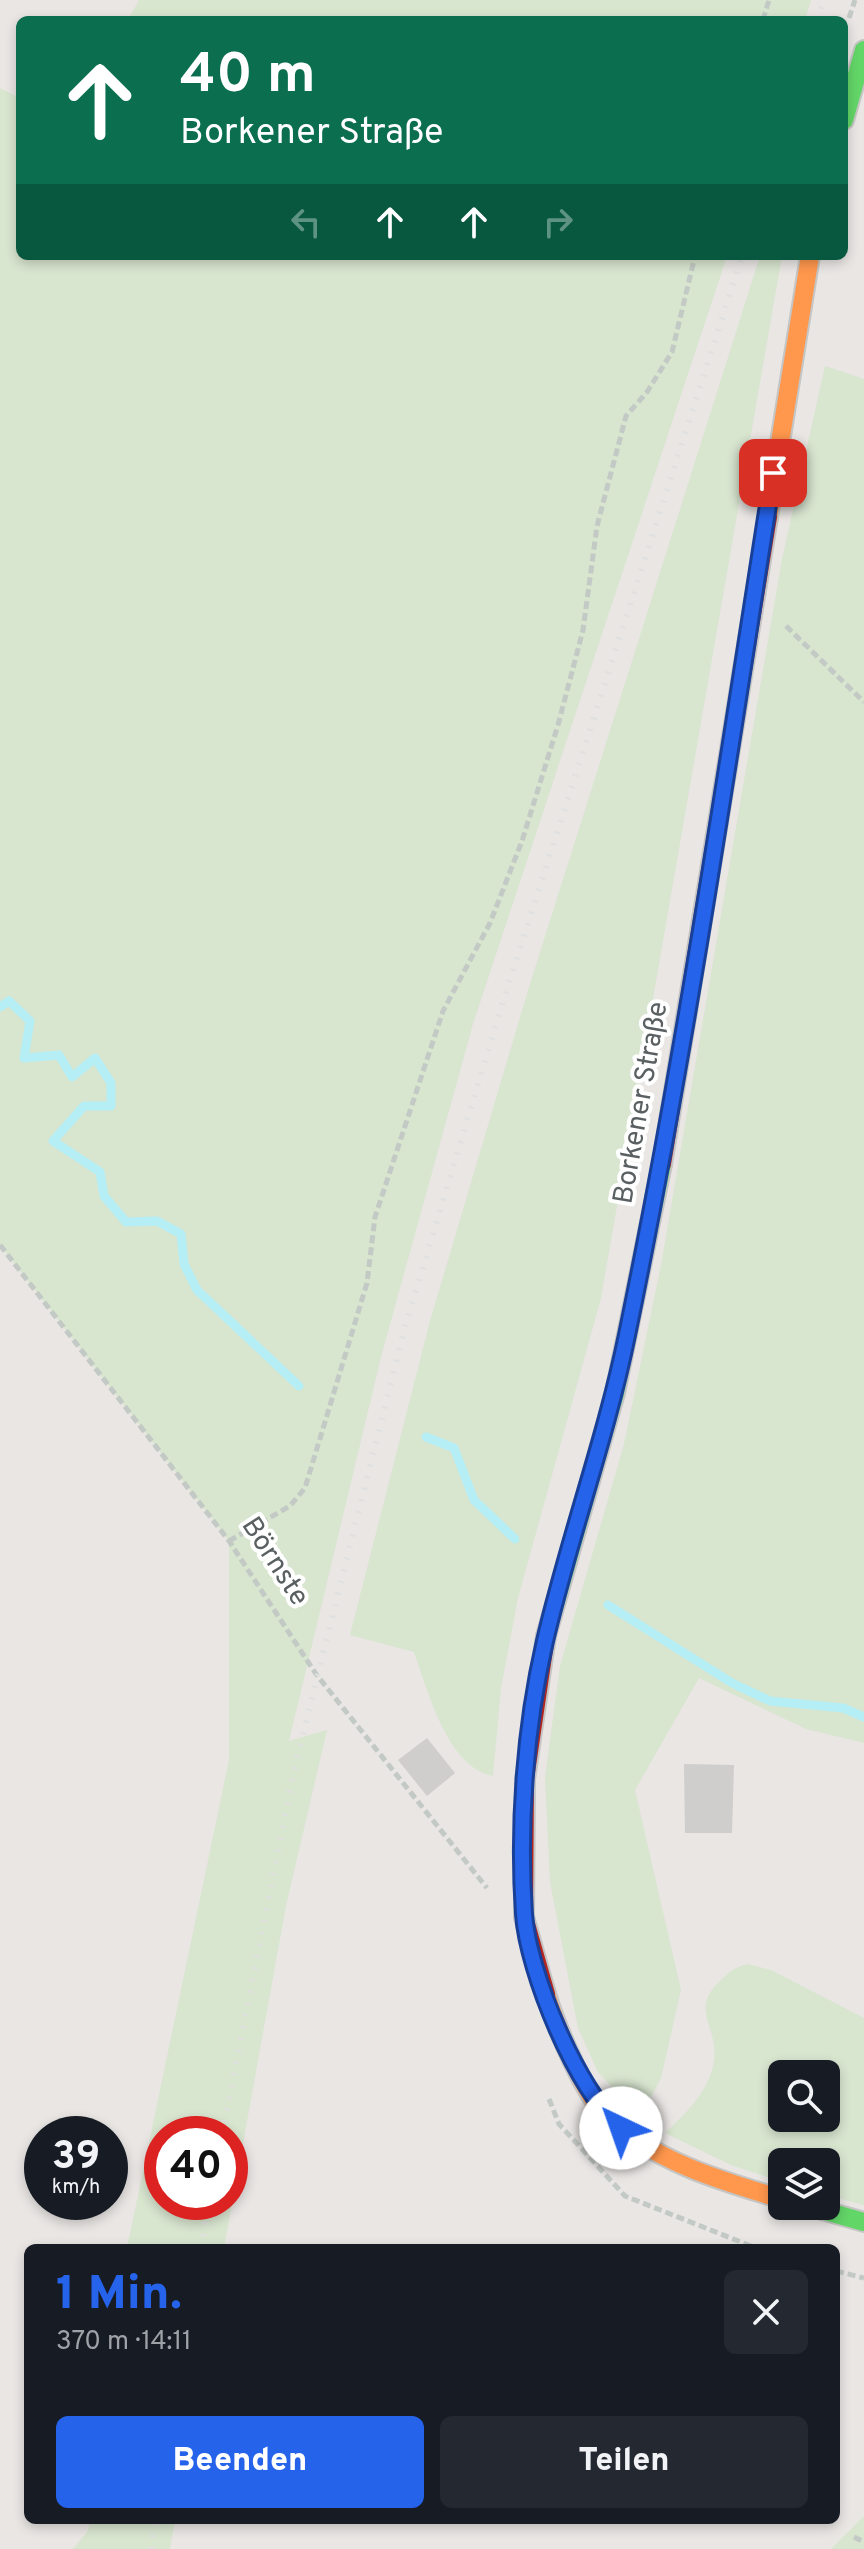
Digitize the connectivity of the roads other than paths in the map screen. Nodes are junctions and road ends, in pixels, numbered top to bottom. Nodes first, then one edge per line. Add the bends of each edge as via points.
1 (864, 50) edge
2 (848, 106) edge
3 (809, 260) edge
4 (768, 2195) edge
5 (840, 2215) edge
6 (864, 2222) edge

1 - 2 street
3 - 4 street, Borkener Straße via 659,1182 615,1393 544,1643 525,1779 524,1917 556,2029 603,2113 640,2144 721,2181
5 - 6 street

